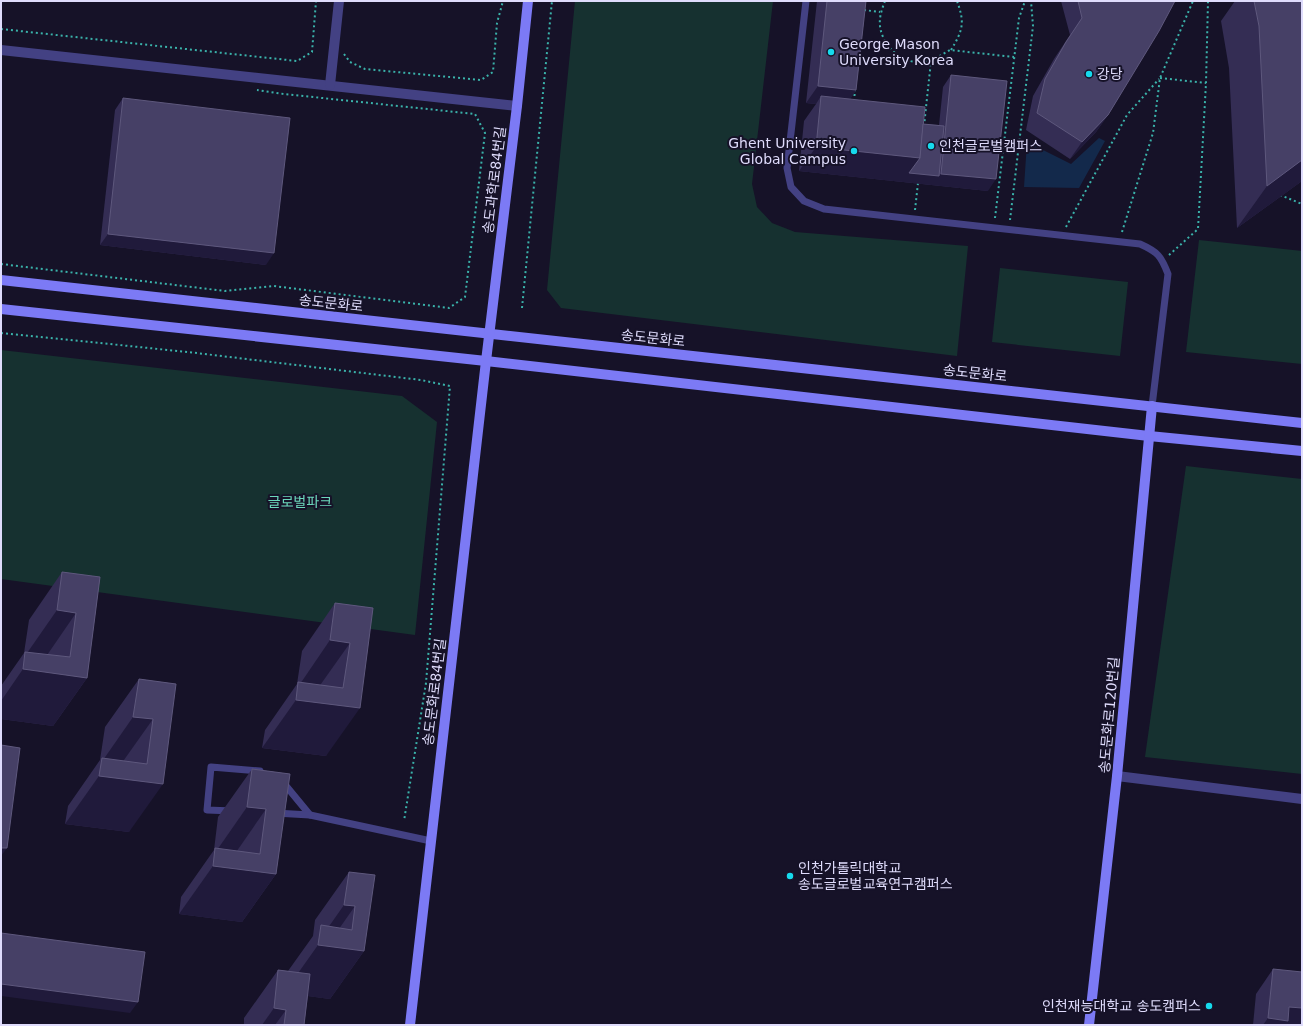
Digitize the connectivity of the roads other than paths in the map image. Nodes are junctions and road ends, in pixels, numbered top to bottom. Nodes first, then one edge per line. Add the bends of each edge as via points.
1 (339, 1) edge
2 (528, 1) edge
3 (806, 1) edge
4 (1, 50) edge
5 (330, 85) junction
6 (517, 106) junction
7 (1, 280) edge
8 (1, 309) edge
9 (490, 334) junction
10 (486, 361) junction
11 (1152, 406) junction
12 (1302, 423) edge
13 (1149, 436) junction
14 (1302, 451) edge
15 (1117, 776) junction
16 (1302, 799) edge
17 (239, 811) dead end
18 (270, 813) edge
19 (310, 815) junction
20 (431, 841) junction
21 (410, 1025) edge
22 (1089, 1025) edge

1 - 5 street
2 - 6 street, 송도과학로84번길
3 - 11 lane via 787,168 791,187 804,201 824,209 1119,241 1140,244 1152,249 1163,260 1168,274
4 - 5 street
5 - 6 street
6 - 9 street, 송도과학로84번길
7 - 9 street, 송도문화로
8 - 10 street
9 - 10 street, 송도과학로84번길
9 - 11 street, 송도문화로
10 - 13 street
10 - 20 street, 송도문화로84번길
11 - 12 street, 송도문화로
11 - 13 street, 송도문화로120번길
13 - 14 street
13 - 15 street, 송도문화로120번길
15 - 16 street
15 - 22 street, 송도문화로120번길
17 - 19 lane via 207,810 211,767 271,772
18 - 19 lane
19 - 20 lane
20 - 21 street, 송도문화로84번길

